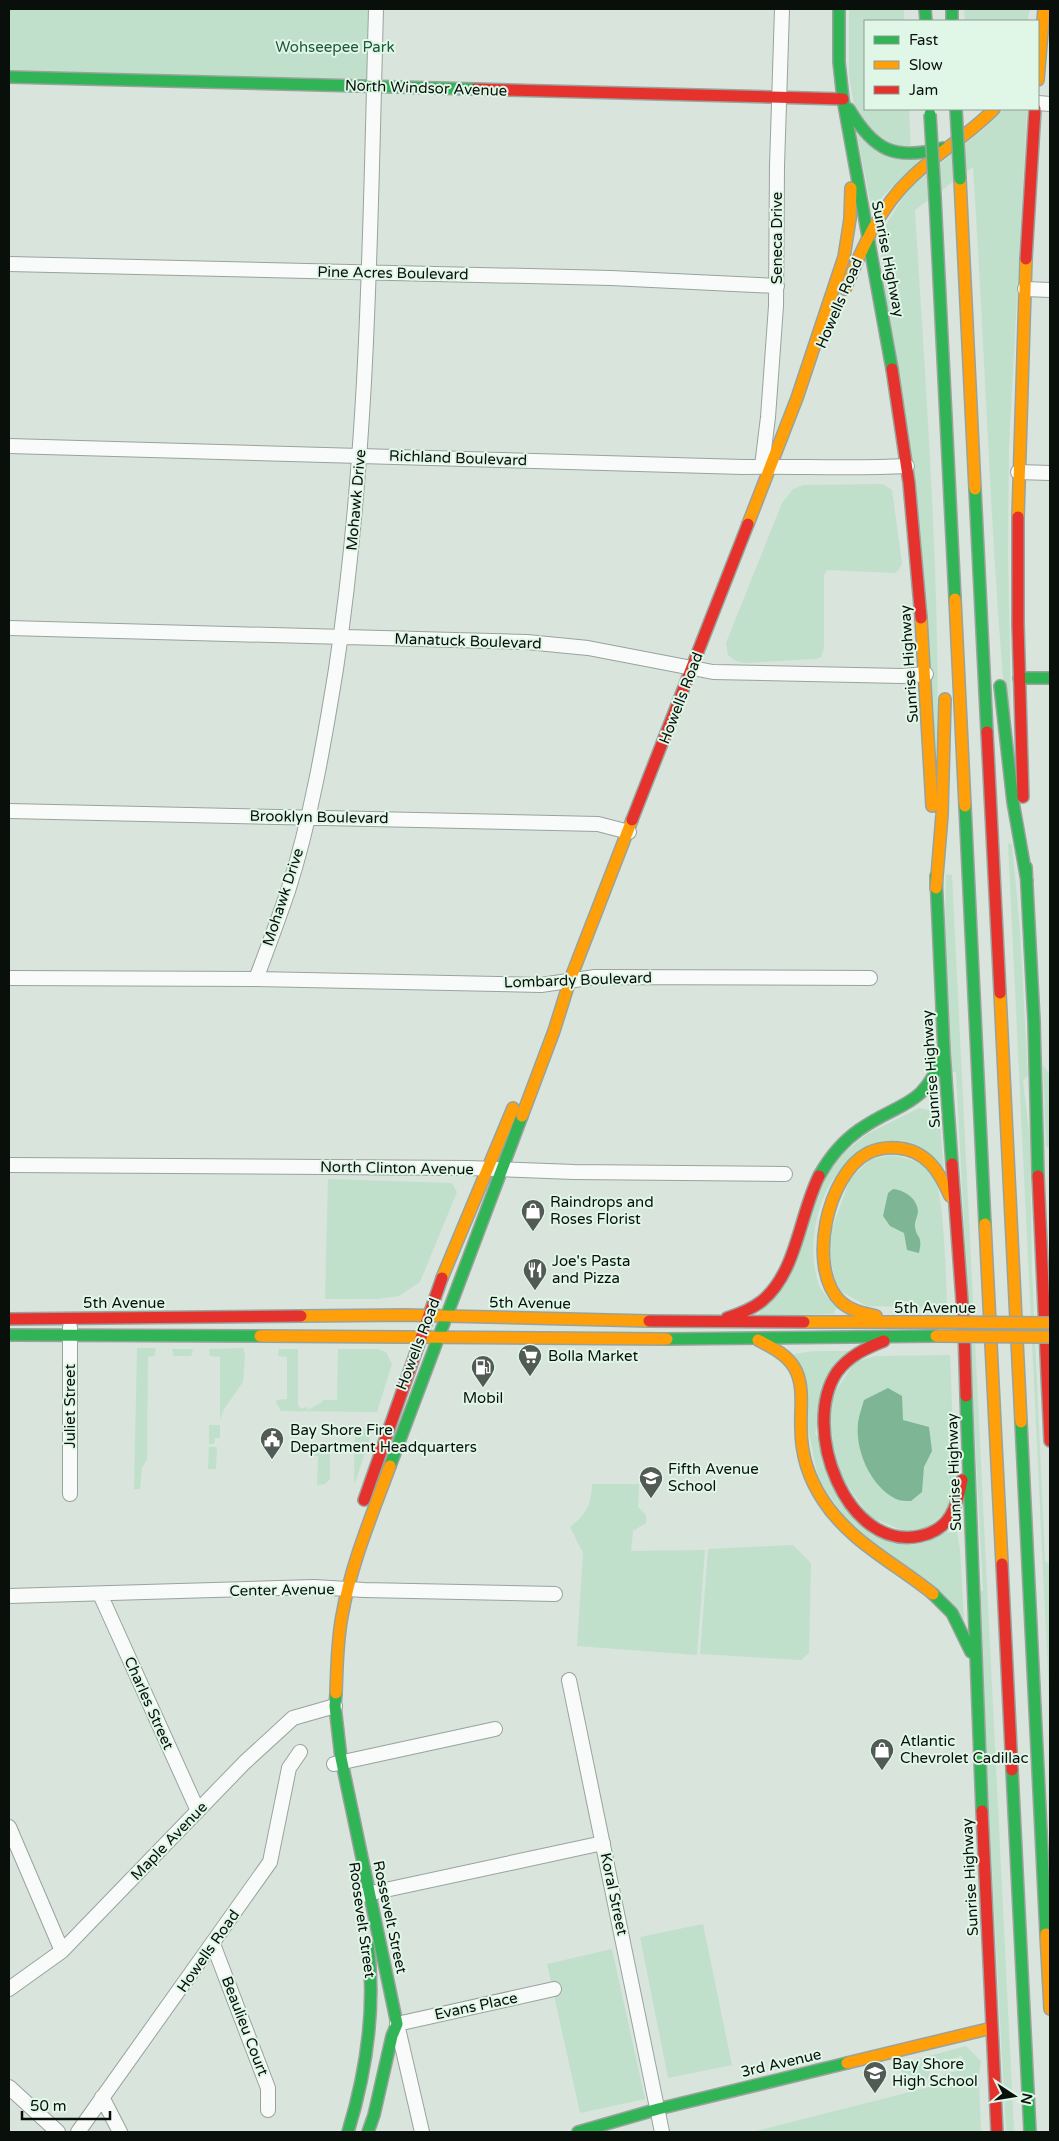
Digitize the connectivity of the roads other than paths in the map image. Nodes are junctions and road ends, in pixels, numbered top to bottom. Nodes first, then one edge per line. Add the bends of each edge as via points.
1 (376, 9) edge
2 (782, 9) edge
3 (839, 9) edge
4 (1044, 9) edge
5 (1039, 26) edge
6 (1039, 68) edge
7 (9, 77) edge
8 (374, 86) junction
9 (779, 97) junction
10 (843, 99) junction
11 (956, 110) edge
12 (993, 110) edge
13 (1035, 110) edge
14 (930, 111) edge
15 (850, 139) junction
16 (948, 146) junction
17 (869, 236) junction
18 (9, 264) edge
19 (369, 273) junction
20 (777, 286) junction
21 (1025, 289) junction
22 (1050, 290) edge
23 (797, 398) junction
24 (9, 446) edge
25 (360, 455) junction
26 (766, 466) junction
27 (907, 466) junction
28 (1018, 472) junction
29 (1050, 473) edge
30 (949, 494) junction
31 (978, 541) junction
32 (9, 628) edge
33 (994, 632) dead end
34 (341, 636) junction
35 (946, 643) dead end
36 (693, 668) junction
37 (926, 674) junction
38 (999, 678) dead end
39 (1019, 678) junction
40 (1050, 678) edge
41 (945, 685) dead end
42 (9, 811) edge
43 (307, 817) junction
44 (628, 832) junction
45 (1027, 881) junction
46 (936, 888) junction
47 (9, 978) edge
48 (870, 978) dead end
49 (256, 979) junction
50 (570, 980) junction
51 (564, 998) junction
52 (1034, 1021) junction
53 (944, 1052) junction
54 (1047, 1055) dead end
55 (9, 1165) edge
56 (485, 1169) junction
57 (501, 1169) junction
58 (785, 1174) dead end
59 (1050, 1179) edge
60 (956, 1212) junction
61 (1040, 1233) junction
62 (429, 1316) junction
63 (446, 1316) junction
64 (70, 1318) junction
65 (9, 1319) edge
66 (716, 1322) junction
67 (900, 1322) junction
68 (1050, 1323) edge
69 (70, 1334) junction
70 (9, 1335) edge
71 (420, 1337) junction
72 (438, 1337) junction
73 (901, 1337) junction
74 (1050, 1337) edge
75 (757, 1339) junction
76 (1049, 1414) edge
77 (1050, 1441) edge
78 (968, 1447) junction
79 (70, 1494) dead end
80 (364, 1499) junction
81 (375, 1506) junction
82 (343, 1589) junction
83 (100, 1594) junction
84 (555, 1594) dead end
85 (9, 1596) edge
86 (975, 1660) junction
87 (569, 1680) dead end
88 (331, 1706) junction
89 (495, 1729) dead end
90 (300, 1752) dead end
91 (338, 1764) junction
92 (198, 1811) junction
93 (9, 1827) edge
94 (603, 1843) junction
95 (364, 1894) junction
96 (213, 1944) junction
97 (62, 1951) junction
98 (9, 1989) edge
99 (554, 1989) dead end
100 (1050, 2009) edge
101 (397, 2024) junction
102 (992, 2028) junction
103 (9, 2087) edge
104 (102, 2097) junction
105 (658, 2108) junction
106 (268, 2110) dead end
107 (580, 2131) edge
108 (58, 2132) edge
109 (78, 2132) edge
110 (120, 2132) edge
111 (348, 2132) edge
112 (368, 2132) edge
113 (422, 2132) edge
114 (620, 2132) edge
115 (662, 2132) edge
116 (997, 2132) edge
117 (1030, 2132) edge

1 - 8 street, Mohawk Drive
2 - 9 street, Seneca Drive
3 - 10 main road, Sunrise Highway
4 - 5 main road
4 - 6 main road
7 - 8 main road, North Windsor Avenue
8 - 9 main road, North Windsor Avenue
8 - 19 street, Mohawk Drive
9 - 10 main road, North Windsor Avenue
9 - 20 street, Seneca Drive
10 - 15 main road, Sunrise Highway
10 - 16 main road via 863,132 887,150 914,154
11 - 31 main road, bridge
12 - 16 main road, Howells Road
13 - 21 main road
14 - 30 main road, bridge
15 - 17 main road, Sunrise Highway
15 - 23 main road, Howells Road via 851,210 847,243
16 - 17 main road, Howells Road via 893,197
17 - 23 main road, Howells Road
17 - 27 main road, Sunrise Highway
18 - 19 street, Pine Acres Boulevard
19 - 20 street, Pine Acres Boulevard via 611,278
19 - 25 street, Mohawk Drive
20 - 26 street, Seneca Drive
21 - 22 street
21 - 28 main road
23 - 26 main road, Howells Road
24 - 25 street, Richland Boulevard
25 - 26 street, Richland Boulevard
25 - 34 street, Mohawk Drive
26 - 27 street, Richland Boulevard via 862,469
26 - 36 main road, Howells Road
27 - 37 main road, Sunrise Highway
28 - 29 street
28 - 39 main road
30 - 35 main road
30 - 117 main road
31 - 33 main road
31 - 100 main road
32 - 34 street, Manatuck Boulevard
34 - 36 street, Manatuck Boulevard via 527,642 588,648
34 - 43 street, Mohawk Drive via 328,722
36 - 37 street, Manatuck Boulevard via 713,672
36 - 44 main road, Howells Road
37 - 46 main road, Sunrise Highway
38 - 45 main road via 1013,802
39 - 40 main road
39 - 45 main road
41 - 46 main road via 942,815
42 - 43 street, Brooklyn Boulevard
43 - 44 street, Brooklyn Boulevard via 598,824
43 - 49 street, Mohawk Drive via 288,889
44 - 50 main road, Howells Road
45 - 52 main road
46 - 53 main road, Sunrise Highway
47 - 49 street, Lombardy Boulevard
48 - 50 street, Lombardy Boulevard via 595,977
49 - 50 street, Lombardy Boulevard via 541,985
50 - 51 main road, Howells Road
51 - 56 main road, Howells Road
51 - 57 main road, Howells Road
52 - 54 main road
52 - 61 main road
53 - 60 main road, Sunrise Highway
53 - 66 main road via 925,1091 910,1103 864,1126 827,1162 810,1192 785,1268 767,1295 747,1310
55 - 56 street, North Clinton Avenue
56 - 57 street, North Clinton Avenue
56 - 62 main road, Howells Road
57 - 58 street, North Clinton Avenue
57 - 63 main road, Howells Road
59 - 61 main road
60 - 67 main road via 937,1168 924,1157 904,1148 883,1148 868,1153 837,1188 828,1213 823,1243 830,1285 849,1308
60 - 78 main road, Sunrise Highway
61 - 76 main road
62 - 63 main road, 5th Avenue
62 - 64 main road, 5th Avenue
62 - 71 main road, Howells Road
63 - 66 main road, 5th Avenue
63 - 72 main road, Howells Road
64 - 65 main road, 5th Avenue
64 - 69 street, Juliet Street
66 - 67 main road, 5th Avenue
67 - 68 main road, 5th Avenue, bridge
69 - 70 main road, 5th Avenue
69 - 71 main road, 5th Avenue
69 - 79 street, Juliet Street
71 - 72 main road, 5th Avenue
71 - 80 main road, Howells Road
72 - 75 main road, 5th Avenue
72 - 81 main road, Howells Road
73 - 74 main road, 5th Avenue, bridge
73 - 75 main road, 5th Avenue
73 - 78 main road via 854,1354 841,1366 830,1386 824,1416 825,1437 829,1462 846,1495 868,1521 883,1532 903,1538 925,1536 946,1524 955,1511
75 - 86 main road via 784,1357 797,1374 801,1390 804,1456 815,1487 827,1507 860,1543 922,1586 948,1609 960,1625
76 - 77 main road
78 - 86 main road, Sunrise Highway
80 - 81 main road
80 - 82 main road, Howells Road
81 - 82 main road, Howells Road
82 - 83 street, Center Avenue via 314,1587
82 - 84 street, Center Avenue
82 - 88 main road, Howells Road via 333,1608 329,1655
83 - 85 street, Center Avenue
83 - 92 street, Charles Street
86 - 102 main road, Sunrise Highway
87 - 94 street, Koral Street
88 - 91 main road, Roosevelt Street
88 - 92 street, Maple Avenue via 293,1718
89 - 91 street
90 - 96 street, Howells Road via 289,1768 270,1862
91 - 95 main road, Roosevelt Street
92 - 97 street, Maple Avenue
93 - 97 street
94 - 95 street
94 - 105 street, Koral Street
95 - 101 main road, Rossevelt Street
95 - 111 main road, Roosevelt Street via 372,1970 369,2042 360,2097
96 - 104 street, Howells Road
96 - 106 street, Beaulieu Court via 268,2088
97 - 98 street, Maple Avenue
99 - 101 street, Evans Place
101 - 112 main road, Rossevelt Street
101 - 113 street
102 - 105 main road, 3rd Avenue
102 - 116 main road, Sunrise Highway
103 - 108 street
104 - 109 street, Howells Road
104 - 110 street
105 - 107 main road, 3rd Avenue
105 - 115 street, Koral Street
107 - 114 main road

